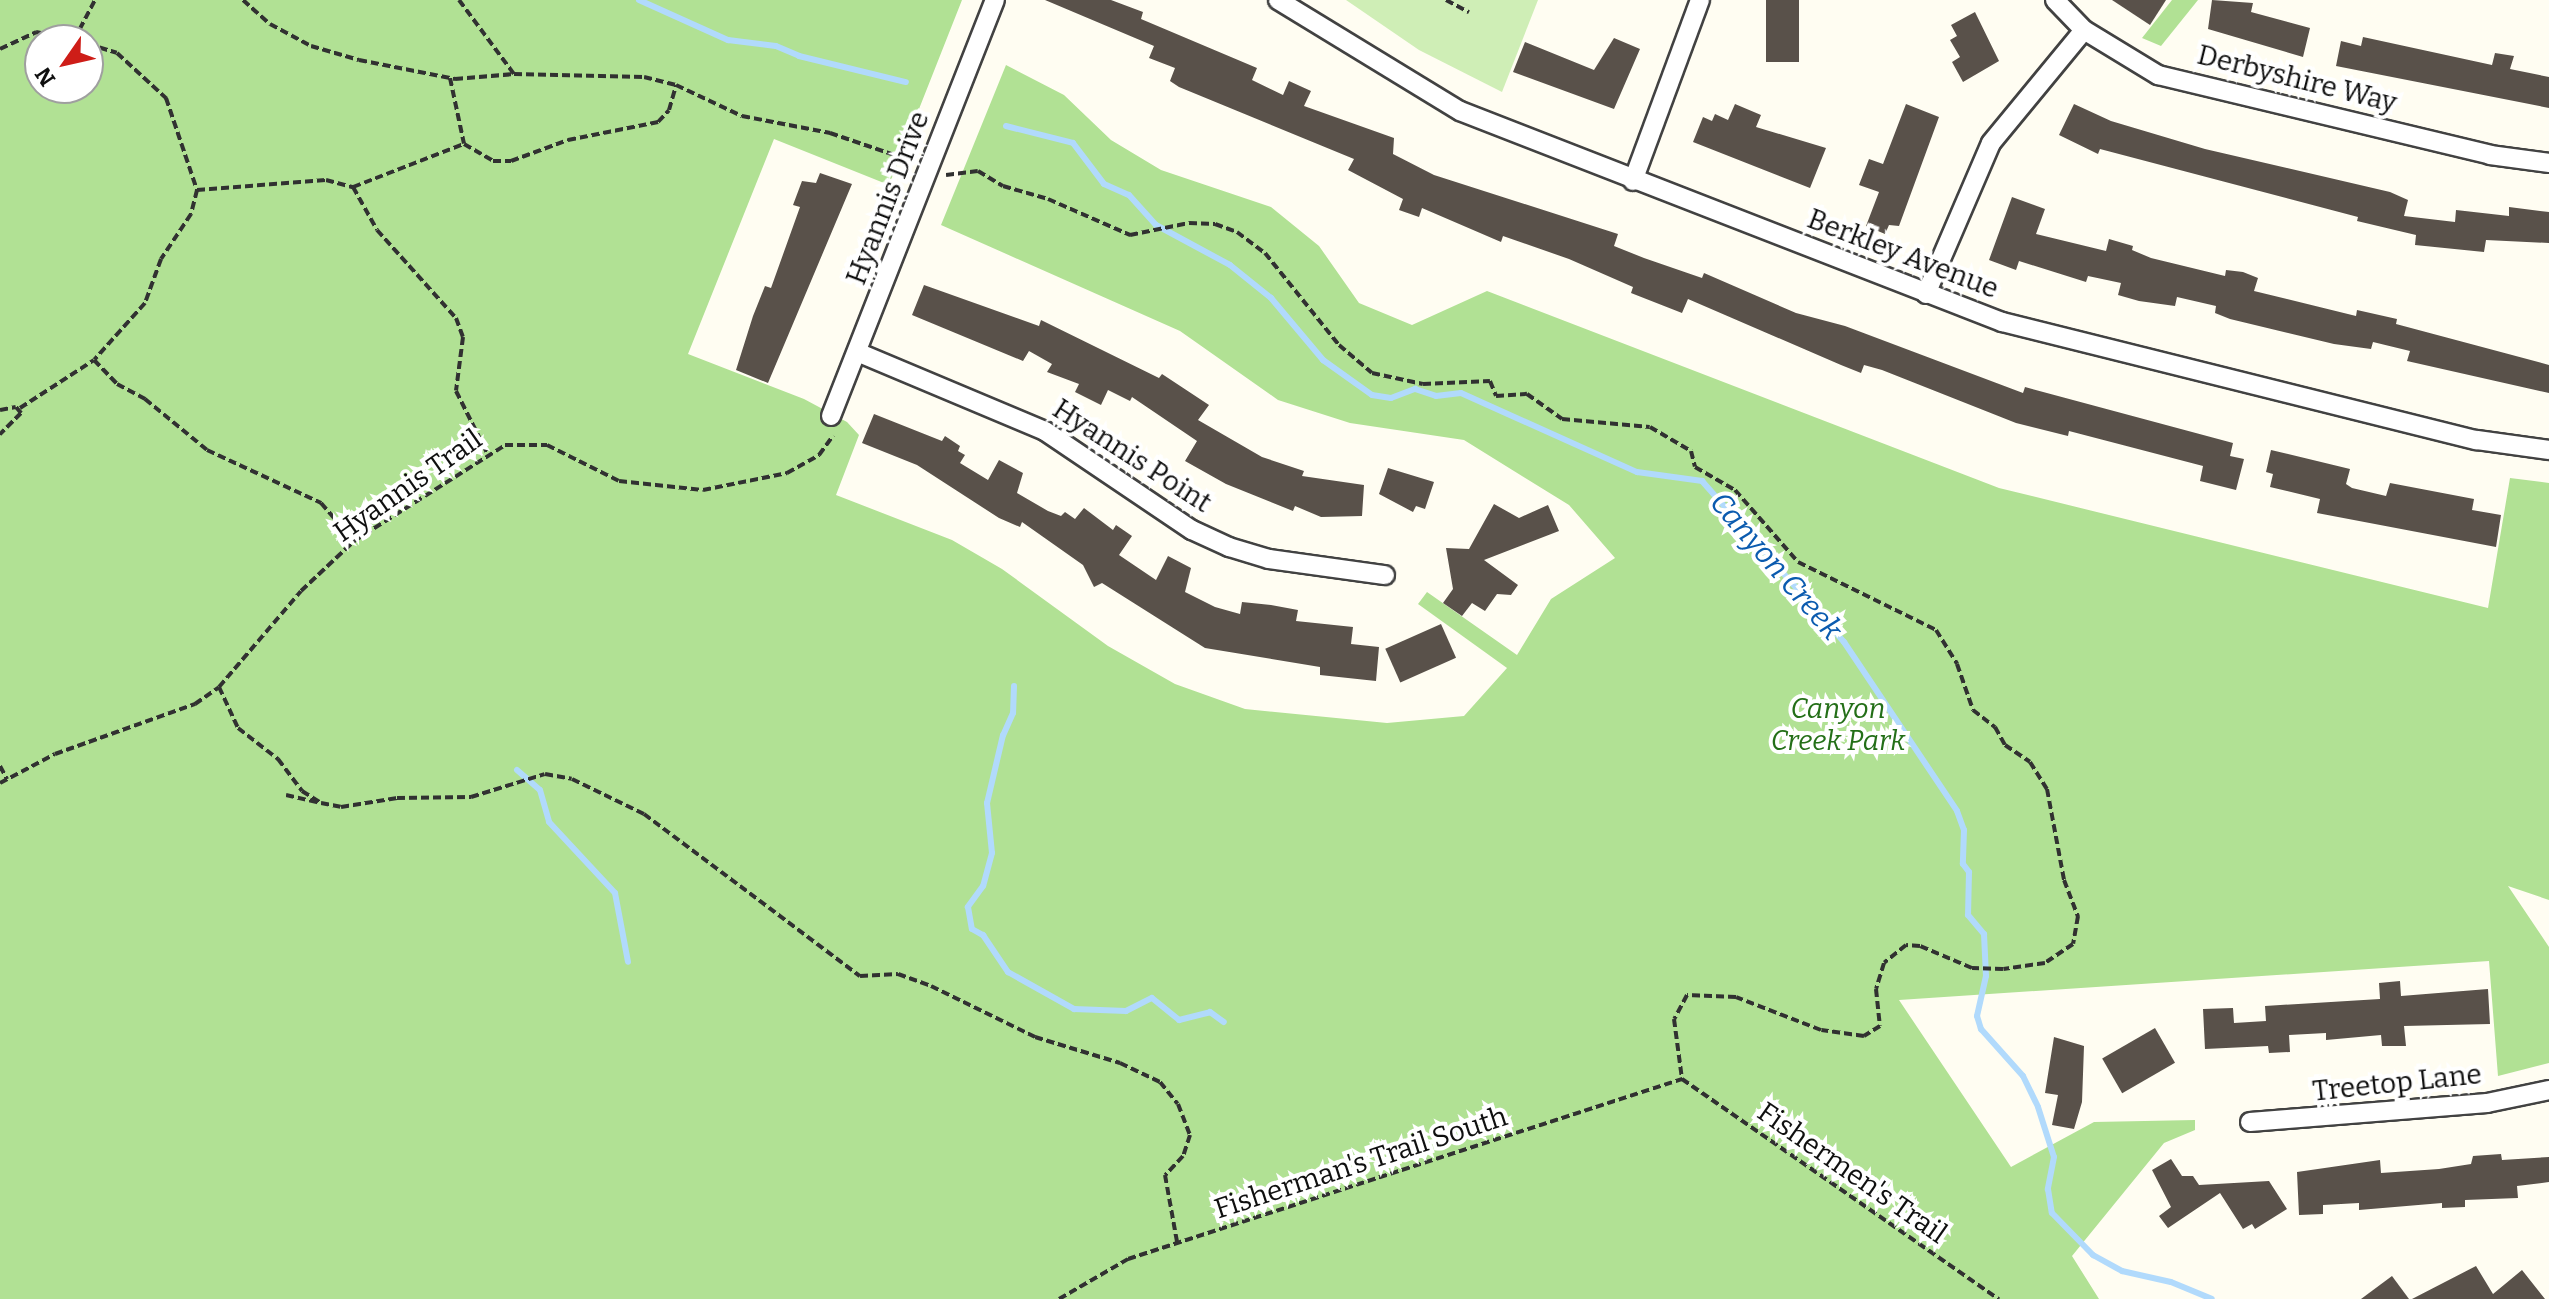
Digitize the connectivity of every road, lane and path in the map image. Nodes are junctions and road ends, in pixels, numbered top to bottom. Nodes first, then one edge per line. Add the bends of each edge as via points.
1 (95, 0) edge
2 (243, 0) edge
3 (459, 0) edge
4 (995, 0) edge
5 (1278, 0) edge
6 (1446, 0) edge
7 (1700, 0) edge
8 (2055, 0) edge
9 (1469, 12) dead end
10 (83, 24) edge
11 (2084, 30) junction
12 (24, 38) edge
13 (0, 49) edge
14 (104, 50) edge
15 (514, 74) junction
16 (450, 78) junction
17 (676, 85) junction
18 (464, 144) junction
19 (902, 157) dead end
20 (2549, 163) edge
21 (950, 177) dead end
22 (1633, 181) junction
23 (353, 187) junction
24 (197, 190) junction
25 (1926, 294) junction
26 (857, 352) junction
27 (94, 360) junction
28 (20, 408) junction
29 (0, 410) edge
30 (834, 422) joint
31 (0, 434) edge
32 (2549, 450) edge
33 (487, 453) junction
34 (354, 541) junction
35 (1385, 575) dead end
36 (219, 687) junction
37 (0, 766) edge
38 (7, 779) junction
39 (0, 783) edge
40 (286, 795) dead end
41 (321, 803) junction
42 (1682, 1079) junction
43 (2549, 1090) edge
44 (2250, 1122) dead end
45 (1177, 1242) junction
46 (1059, 1299) edge
47 (1999, 1299) edge

1 - 10 path
2 - 16 path via 270,24 311,46
3 - 15 path
4 - 26 street, Hyannis Drive
5 - 22 street, Berkley Avenue via 1460,111
6 - 9 path
7 - 22 street
8 - 11 street, Derbyshire Way
11 - 20 street, Derbyshire Way via 2158,75 2490,155
11 - 25 street via 1991,143
12 - 13 path
14 - 24 path via 125,59 166,98
15 - 16 path
15 - 17 path via 644,77
16 - 18 path
17 - 18 path via 669,110 658,122 568,140 511,161 493,161
17 - 19 path via 742,116 830,133
18 - 23 path
21 - 42 path via 978,171 1003,186 1048,199 1130,235 1189,223 1237,232 1265,253 1339,345 1372,373 1423,384 1490,381 1496,396 1527,394 1562,419 1650,427 1691,451 1695,467 1735,490 1798,562 1936,630 1957,664 1973,710 2040,775 2078,916 2077,936 2058,959 2003,969 1972,968 1920,946 1894,951 1876,989 1880,1026 1864,1036 1821,1030 1736,997 1687,995 1674,1019
22 - 25 street, Berkley Avenue
23 - 24 path via 326,180
23 - 33 path via 377,230 456,318 463,337 456,391
24 - 27 path via 191,214 161,259 145,303
25 - 32 street, Berkley Avenue via 2083,344 2477,440
26 - 30 street, Hyannis Drive
26 - 35 street, Hyannis Point via 1045,431 1192,530 1229,547 1269,559
27 - 28 path
27 - 34 path via 117,384 145,399 207,450 321,503
28 - 29 path
28 - 31 path via 19,417
30 - 33 path, Hyannis Trail via 819,455 787,473 703,490 619,481 567,452 527,441
33 - 34 path, Hyannis Trail
34 - 36 path, Hyannis Trail via 301,591
36 - 38 path, Hyannis Trail via 195,704 55,754
36 - 41 path via 238,728
37 - 38 path
38 - 39 path, Hyannis Trail
40 - 41 path
41 - 45 path via 341,807 397,798 471,797 545,774 572,779 644,814 860,976 898,974 1035,1037 1120,1063 1160,1082 1178,1104 1190,1135 1183,1156 1165,1175
42 - 45 path, Fisherman's Trail South
42 - 47 path, Fishermen's Trail
43 - 44 street, Treetop Lane via 2472,1104
45 - 46 path, Fisherman's Trail South via 1128,1259

